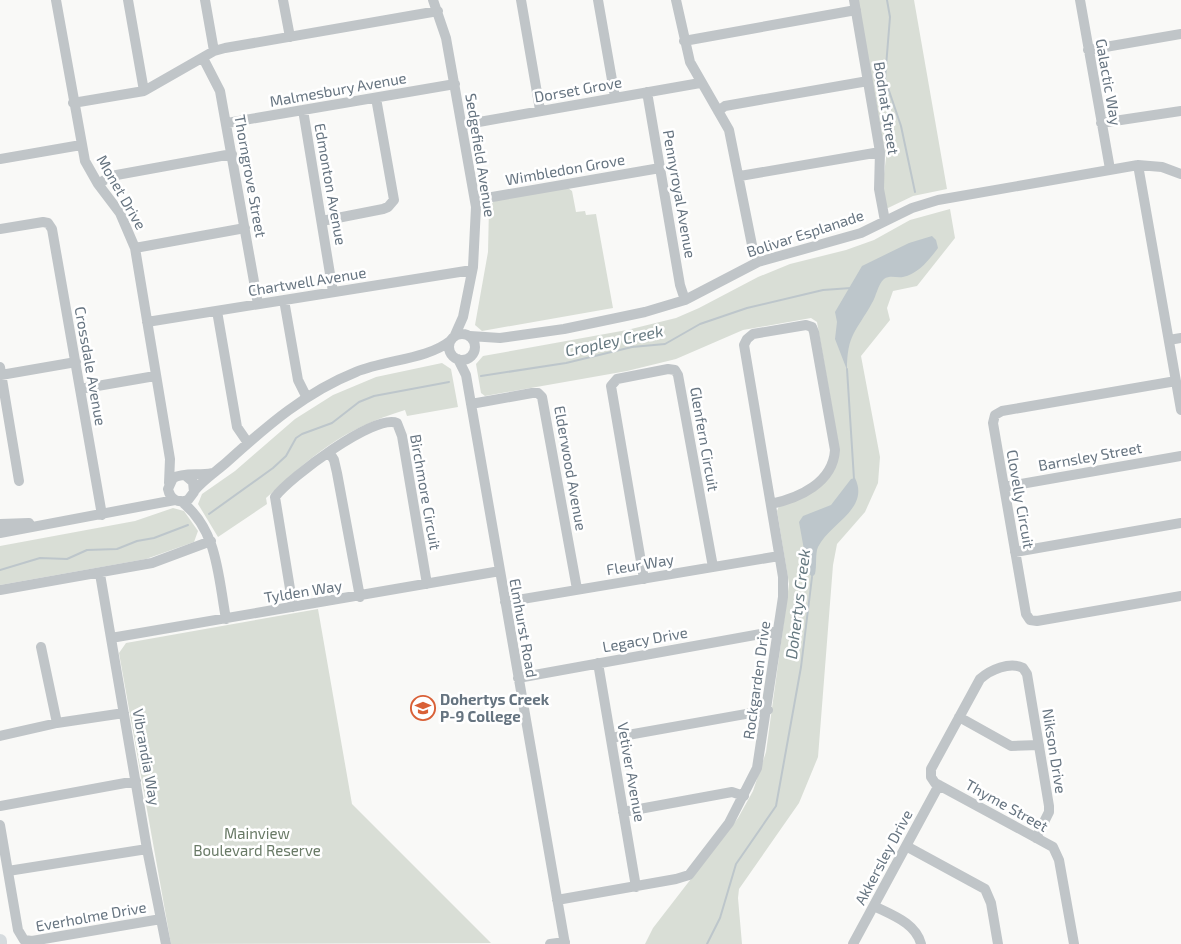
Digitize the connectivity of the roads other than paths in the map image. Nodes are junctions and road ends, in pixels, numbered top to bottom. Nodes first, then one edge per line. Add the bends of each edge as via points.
1 (56, 0) edge
2 (128, 0) edge
3 (205, 0) edge
4 (283, 0) edge
5 (433, 0) edge
6 (521, 0) edge
7 (598, 0) edge
8 (676, 0) edge
9 (1080, 0) edge
10 (855, 5) edge
11 (438, 11) junction
12 (1181, 34) edge
13 (290, 37) junction
14 (684, 40) junction
15 (1088, 50) junction
16 (214, 52) junction
17 (203, 58) junction
18 (868, 81) junction
19 (700, 82) junction
20 (455, 84) junction
21 (144, 91) junction
22 (647, 92) junction
23 (615, 97) junction
24 (376, 98) junction
25 (73, 103) junction
26 (303, 110) junction
27 (540, 110) junction
28 (718, 111) junction
29 (1181, 111) edge
30 (226, 123) junction
31 (1101, 123) junction
32 (462, 125) junction
33 (81, 145) junction
34 (880, 152) junction
35 (232, 154) junction
36 (0, 159) edge
37 (1138, 165) junction
38 (660, 168) junction
39 (1110, 169) junction
40 (1181, 174) edge
41 (740, 176) junction
42 (98, 184) junction
43 (475, 200) junction
44 (322, 221) junction
45 (885, 221) junction
46 (245, 228) junction
47 (0, 229) edge
48 (135, 248) junction
49 (758, 262) junction
50 (472, 270) junction
51 (333, 292) junction
52 (284, 300) junction
53 (685, 300) junction
54 (258, 304) junction
55 (217, 311) junction
56 (463, 316) junction
57 (147, 322) junction
58 (469, 335) junction
59 (453, 338) junction
60 (500, 338) junction
61 (1181, 338) edge
62 (1169, 340) junction
63 (433, 352) junction
64 (472, 355) junction
65 (455, 358) junction
66 (76, 362) junction
67 (1, 371) edge
68 (466, 375) junction
69 (155, 376) junction
70 (1176, 381) junction
71 (80, 389) junction
72 (306, 396) junction
73 (3, 402) edge
74 (470, 404) junction
75 (1181, 410) edge
76 (248, 443) junction
77 (329, 452) junction
78 (1181, 456) edge
79 (170, 459) junction
80 (213, 473) junction
81 (184, 475) junction
82 (20, 481) dead end
83 (169, 484) junction
84 (1004, 486) junction
85 (193, 493) junction
86 (178, 501) junction
87 (150, 503) junction
88 (770, 504) junction
89 (195, 512) junction
90 (102, 515) junction
91 (70, 520) junction
92 (0, 524) edge
93 (1181, 524) edge
94 (0, 533) edge
95 (211, 541) junction
96 (1015, 552) junction
97 (779, 556) junction
98 (713, 567) junction
99 (500, 572) junction
100 (100, 574) junction
101 (644, 579) junction
102 (428, 584) junction
103 (577, 589) junction
104 (0, 590) edge
105 (1181, 596) edge
106 (360, 597) junction
107 (505, 602) junction
108 (292, 606) junction
109 (226, 619) junction
110 (777, 631) junction
111 (111, 638) junction
112 (41, 647) dead end
113 (598, 663) junction
114 (518, 678) junction
115 (768, 710) junction
116 (124, 713) junction
117 (958, 717) junction
118 (57, 724) junction
119 (0, 736) edge
120 (611, 738) junction
121 (1039, 745) junction
122 (136, 781) junction
123 (939, 785) junction
124 (744, 796) junction
125 (0, 806) edge
126 (623, 812) junction
127 (0, 825) edge
128 (1036, 838) junction
129 (906, 846) junction
130 (147, 849) junction
131 (8, 871) junction
132 (636, 886) junction
133 (558, 900) junction
134 (874, 906) junction
135 (161, 918) junction
136 (565, 943) edge
137 (166, 944) edge
138 (550, 944) edge
139 (853, 944) edge
140 (921, 944) edge
141 (998, 944) edge
142 (1074, 944) edge

1 - 25 street, Monet Drive
2 - 21 street
3 - 16 street
4 - 13 street
5 - 11 street, Sedgefield Avenue
6 - 27 street
7 - 23 street
8 - 14 street
9 - 15 street, Galactic Way
10 - 14 street
10 - 18 street, Bodnat Street
11 - 13 street
11 - 20 street, Sedgefield Avenue
12 - 15 street
13 - 16 street
14 - 19 street
15 - 31 street, Galactic Way
16 - 17 street
17 - 21 street
17 - 30 street, Thorngrove Street via 220,91
18 - 28 street via 725,106
18 - 34 street, Bodnat Street
19 - 22 street, Dorset Grove
19 - 28 street
20 - 24 street, Malmesbury Avenue
20 - 32 street, Sedgefield Avenue
21 - 25 street
22 - 23 street, Dorset Grove
22 - 38 street, Pennyroyal Avenue
23 - 27 street, Dorset Grove
24 - 26 street, Malmesbury Avenue
24 - 44 street via 394,200 388,208
25 - 33 street, Monet Drive
26 - 30 street, Malmesbury Avenue
26 - 44 street, Edmonton Avenue
27 - 32 street, Dorset Grove
28 - 41 street via 729,130
29 - 31 street
30 - 35 street, Thorngrove Street
31 - 39 street, Galactic Way
32 - 43 street, Sedgefield Avenue
33 - 36 street
33 - 42 street, Monet Drive
34 - 41 street
34 - 45 street, Bodnat Street via 879,189
35 - 42 street via 110,176
35 - 46 street, Thorngrove Street
37 - 39 street, Bolivar Esplanade
37 - 40 street, Bolivar Esplanade via 1162,167
37 - 62 street
38 - 43 street, Wimbledon Grove
38 - 53 street, Pennyroyal Avenue
39 - 45 street, Bolivar Esplanade via 938,200
41 - 49 street
42 - 48 street, Monet Drive via 120,213
43 - 50 street, Sedgefield Avenue via 477,224
44 - 51 street, Edmonton Avenue
45 - 49 street, Bolivar Esplanade via 861,232
46 - 48 street
46 - 54 street, Thorngrove Street
47 - 66 street, Crossdale Avenue via 36,222 48,223 52,229
48 - 57 street, Monet Drive
49 - 53 street, Bolivar Esplanade
50 - 51 street, Chartwell Avenue
50 - 56 street, Sedgefield Avenue
51 - 52 street, Chartwell Avenue
52 - 54 street, Chartwell Avenue
52 - 72 street via 298,380
53 - 60 street, Bolivar Esplanade via 603,322
54 - 55 street, Chartwell Avenue
55 - 57 street, Chartwell Avenue
55 - 76 street via 237,427
56 - 58 street, Sedgefield Avenue
56 - 59 street, Sedgefield Avenue
57 - 69 street, Monet Drive
58 - 59 street via 460,333
58 - 60 street, Bolivar Esplanade
58 - 64 street via 475,344
59 - 63 street
59 - 65 street via 449,348
60 - 64 street, Bolivar Esplanade via 480,347
61 - 62 street
62 - 70 street
63 - 65 street
63 - 72 street via 391,360
64 - 65 street
64 - 68 street, Elmhurst Road
65 - 68 street, Elmhurst Road
66 - 67 street
66 - 71 street, Crossdale Avenue
67 - 73 street
68 - 74 street, Elmhurst Road
69 - 71 street
69 - 79 street, Monet Drive
70 - 75 street
70 - 84 street, Clovelly Circuit via 998,412 993,423
71 - 90 street, Crossdale Avenue
72 - 76 street
73 - 82 street
74 - 99 street, Elmhurst Road
74 - 103 street, Elderwood Avenue via 532,393 542,397
76 - 80 street
77 - 102 street, Birchmore Circuit via 375,425 397,423
77 - 106 street via 336,467
77 - 108 street, Birchmore Circuit via 274,499
78 - 84 street, Barnsley Street
79 - 81 street, Monet Drive
79 - 83 street, Monet Drive
80 - 81 street
80 - 85 street
81 - 83 street via 176,476
81 - 85 street via 193,482
83 - 86 street via 168,492
83 - 87 street
84 - 96 street, Clovelly Circuit
85 - 86 street
85 - 89 street
86 - 87 street
86 - 89 street
87 - 90 street
88 - 88 street, Rockgarden Drive via 787,500 820,483 831,470 835,450 812,328 803,325 753,334 744,348
88 - 97 street, Rockgarden Drive
89 - 95 street
90 - 91 street
91 - 92 street
91 - 94 street
93 - 96 street
95 - 100 street via 169,558
95 - 109 street
96 - 105 street, Clovelly Circuit via 1026,614 1034,621
97 - 98 street, Fleur Way
97 - 110 street, Rockgarden Drive via 784,587
98 - 101 street, Fleur Way
98 - 101 street, Glenfern Circuit via 678,375 675,370 668,369 618,379 611,386
99 - 102 street, Tylden Way
99 - 107 street, Elmhurst Road
100 - 104 street
100 - 111 street, Vibrandia Way
101 - 103 street, Fleur Way
102 - 106 street, Tylden Way
103 - 107 street, Fleur Way
106 - 108 street, Tylden Way
107 - 114 street, Elmhurst Road
108 - 109 street, Tylden Way
109 - 111 street, Tylden Way
110 - 113 street, Legacy Drive
110 - 115 street, Rockgarden Drive
111 - 116 street, Vibrandia Way
112 - 118 street
113 - 114 street, Legacy Drive
113 - 120 street, Vetiver Avenue
114 - 133 street, Elmhurst Road
115 - 120 street
115 - 124 street, Rockgarden Drive via 757,768
116 - 118 street
116 - 122 street, Vibrandia Way
117 - 121 street via 1011,746
117 - 121 street, Nikson Drive via 974,687 986,674 1014,665 1023,668 1027,674
117 - 123 street via 931,768 931,777
118 - 119 street
120 - 126 street, Vetiver Avenue
121 - 128 street, Nikson Drive via 1049,812
122 - 125 street
122 - 130 street, Vibrandia Way
123 - 128 street, Thyme Street
123 - 129 street, Akkersley Drive
124 - 126 street via 732,792
124 - 132 street, Rockgarden Drive via 729,823 689,875
126 - 132 street, Vetiver Avenue
127 - 131 street, Everholme Drive
128 - 142 street, Thyme Street via 1054,848 1059,860
129 - 134 street, Akkersley Drive
129 - 141 street via 985,889 991,903
130 - 131 street
130 - 135 street, Vibrandia Way
131 - 135 street, Everholme Drive via 18,930 26,941
132 - 133 street, Rockgarden Drive
133 - 136 street, Elmhurst Road
134 - 139 street, Akkersley Drive
134 - 140 street via 911,926 917,931
135 - 137 street, Vibrandia Way
136 - 138 street

